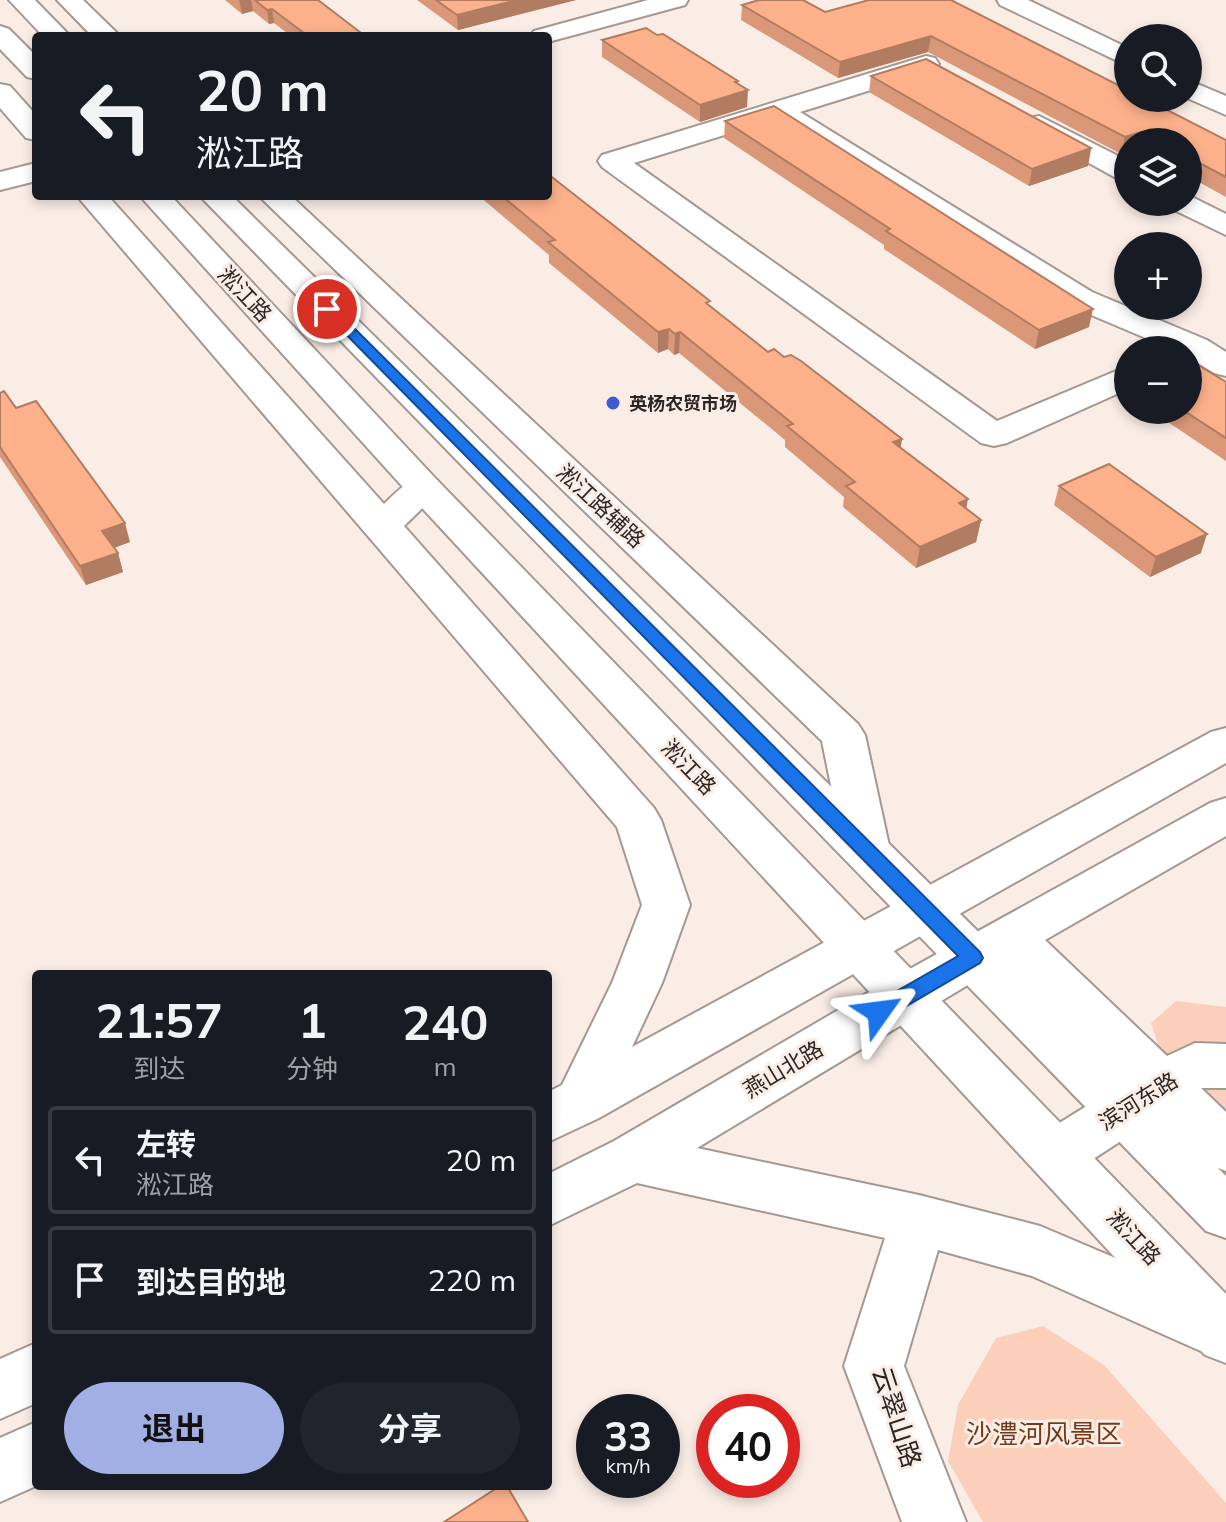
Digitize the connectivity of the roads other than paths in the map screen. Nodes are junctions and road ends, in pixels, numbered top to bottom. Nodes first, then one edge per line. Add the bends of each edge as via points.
1 (21, 0) edge
2 (69, 0) edge
3 (676, 0) edge
4 (1009, 0) edge
5 (53, 32) edge
6 (103, 32) edge
7 (0, 34) edge
8 (552, 34) edge
9 (1114, 51) edge
10 (32, 67) edge
11 (954, 78) edge
12 (0, 92) edge
13 (1202, 95) edge
14 (1007, 107) edge
15 (1226, 107) edge
16 (778, 109) junction
17 (32, 128) edge
18 (1114, 165) edge
19 (32, 173) edge
20 (0, 181) edge
21 (96, 200) edge
22 (159, 200) edge
23 (219, 200) edge
24 (278, 200) edge
25 (1202, 213) edge
26 (1226, 226) edge
27 (1226, 333) edge
28 (1164, 336) edge
29 (1202, 343) edge
30 (1202, 354) edge
31 (1226, 366) edge
32 (1114, 382) edge
33 (424, 488) junction
34 (382, 525) junction
35 (1226, 743) edge
36 (1226, 815) edge
37 (867, 850) junction
38 (926, 911) junction
39 (991, 947) junction
40 (861, 948) junction
41 (906, 995) junction
42 (1226, 1066) edge
43 (1144, 1097) junction
44 (564, 1110) edge
45 (1226, 1147) edge
46 (1056, 1154) junction
47 (633, 1158) junction
48 (552, 1199) edge
49 (1226, 1213) edge
50 (919, 1220) junction
51 (1226, 1334) edge
52 (32, 1374) edge
53 (0, 1390) edge
54 (32, 1455) edge
55 (0, 1471) edge
56 (934, 1522) edge

1 - 5 street
2 - 6 street
3 - 8 street
4 - 9 street
7 - 10 street
11 - 16 street via 927,63
12 - 17 street
13 - 15 street
14 - 18 street
16 - 28 street via 1081,299
16 - 32 street via 612,161 994,435
19 - 20 street
21 - 34 street
22 - 33 street, 淞江路
23 - 37 street
24 - 37 street, 淞江路辅路 via 843,735
25 - 26 street
27 - 29 street
30 - 31 street
33 - 34 street
33 - 40 street, 淞江路
34 - 44 street via 638,820 666,905 637,983
35 - 38 street
36 - 39 street, 燕山北路
37 - 38 street
38 - 39 street
38 - 40 street
39 - 41 street, 燕山北路
39 - 43 street
40 - 41 street, 淞江路
40 - 44 street
41 - 46 street, 淞江路
41 - 47 street, 燕山北路
42 - 43 street, 滨河东路 via 1195,1065
43 - 45 street
43 - 46 street, 滨河东路
43 - 49 street
46 - 51 street, 淞江路
47 - 48 street, 燕山北路
47 - 50 street
50 - 51 street via 1040,1252
50 - 56 street, 云翠山路 via 874,1366
52 - 53 street
54 - 55 street

